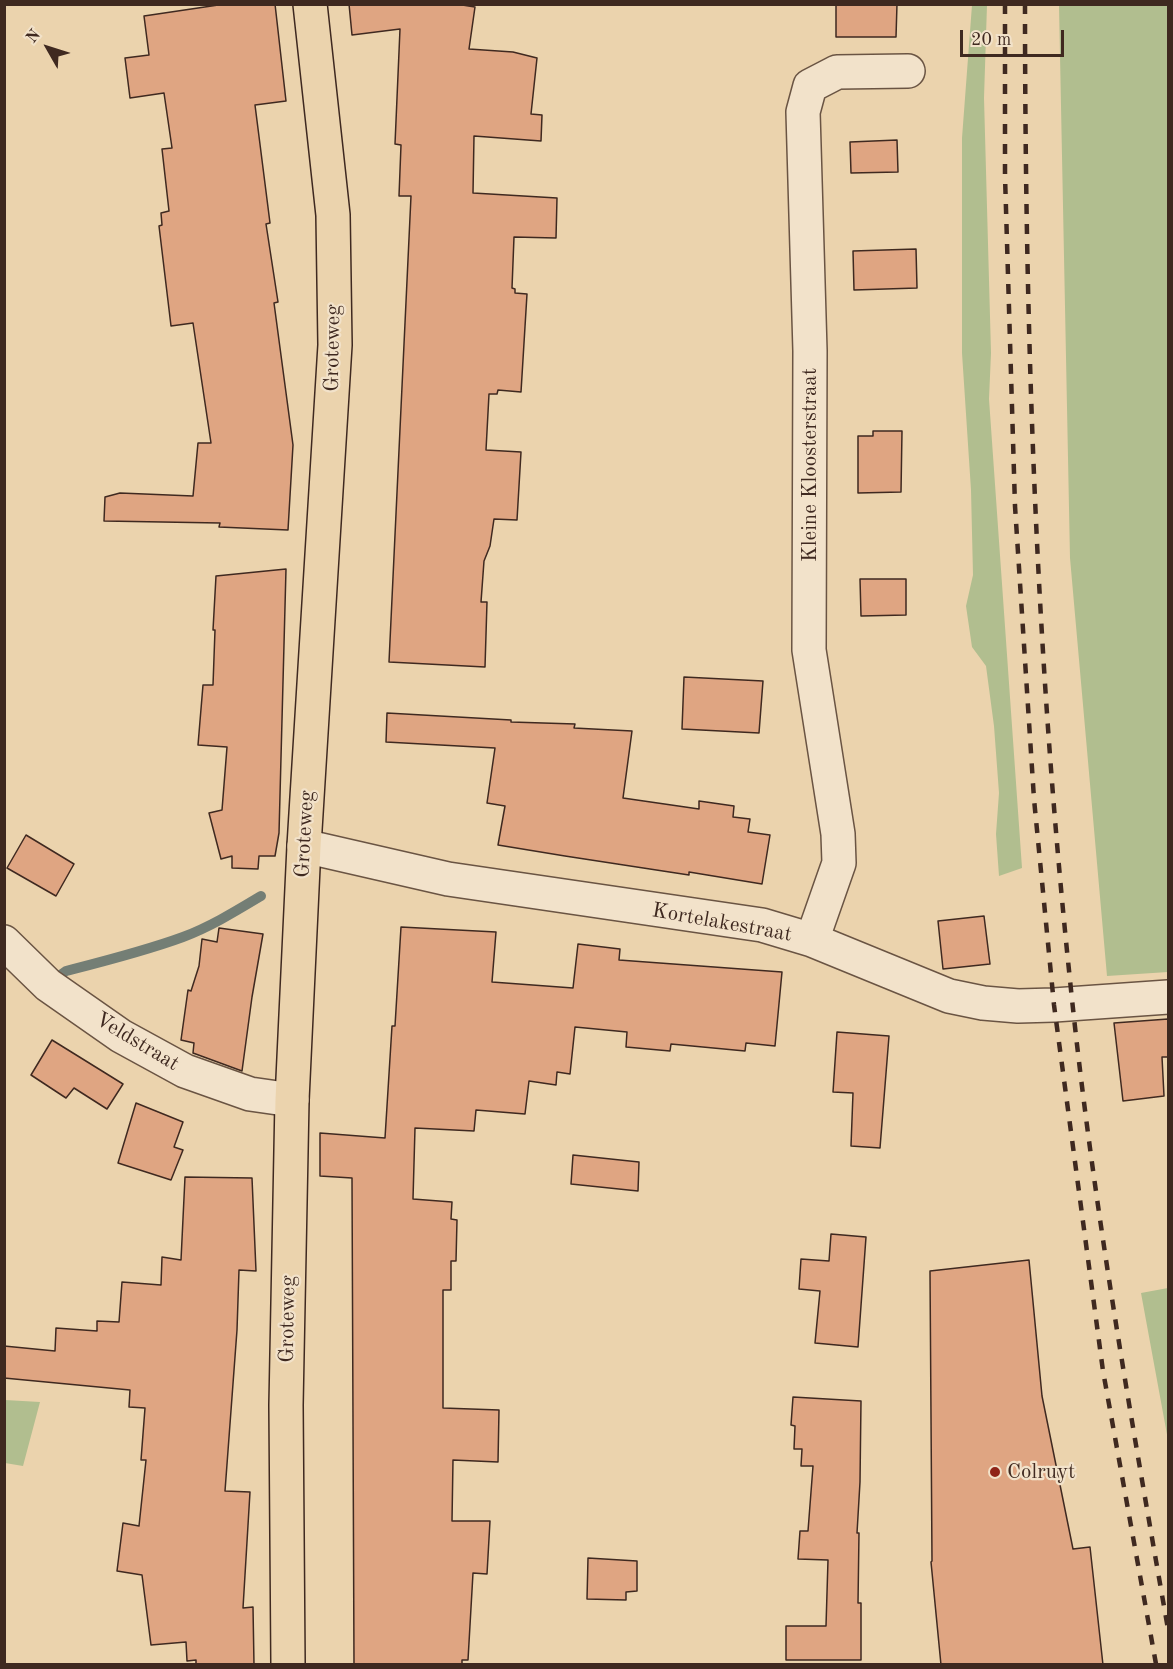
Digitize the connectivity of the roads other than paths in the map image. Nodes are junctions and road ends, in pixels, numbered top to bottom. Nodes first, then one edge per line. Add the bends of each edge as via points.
1 (310, 4) edge
2 (909, 71) dead end
3 (304, 846) junction
4 (812, 940) junction
5 (4, 942) edge
6 (1168, 997) edge
7 (292, 1100) junction
8 (288, 1665) edge

1 - 3 main road, Groteweg via 333,215 335,345
2 - 4 street, Kleine Kloosterstraat via 837,72 810,86 803,112 810,351 809,650 838,834 838,863
3 - 4 street, Kortelakestraat via 448,879 762,925
3 - 7 main road, Groteweg
4 - 6 street, Kortelakestraat via 949,996 983,1004 1030,1006
5 - 7 street, Veldstraat via 48,985 121,1036 185,1071 250,1094
7 - 8 main road, Groteweg via 286,1405

